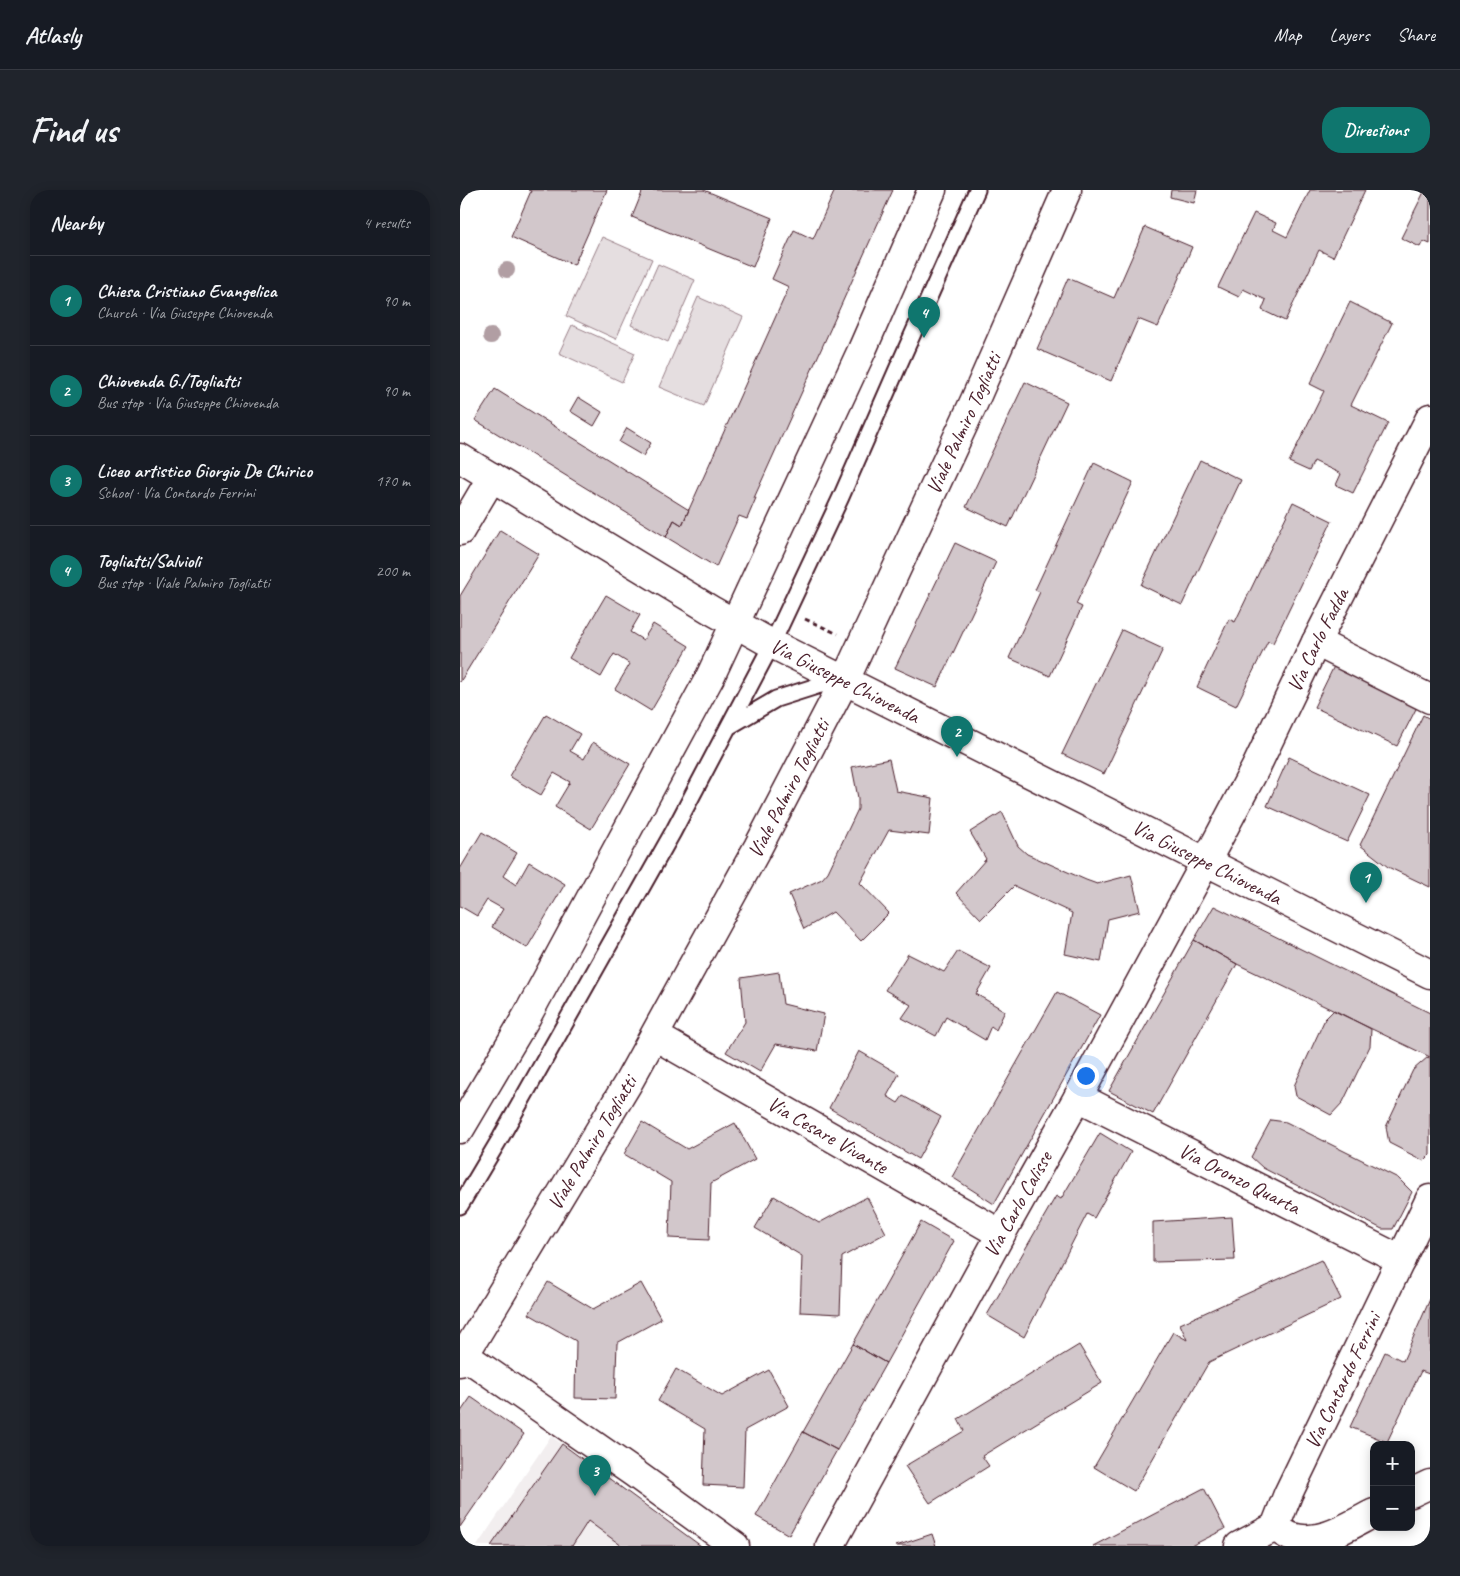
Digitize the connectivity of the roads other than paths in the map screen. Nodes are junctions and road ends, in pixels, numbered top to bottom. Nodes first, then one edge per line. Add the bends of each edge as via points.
1 (932, 190) edge
2 (977, 190) edge
3 (1067, 190) edge
4 (1430, 418) edge
5 (460, 458) edge
6 (492, 477) junction
7 (460, 531) edge
8 (735, 624) junction
9 (1316, 642) junction
10 (772, 644) junction
11 (845, 680) junction
12 (1430, 699) edge
13 (729, 727) junction
14 (1206, 862) junction
15 (1430, 974) edge
16 (654, 1036) junction
17 (1078, 1097) junction
18 (460, 1129) edge
19 (1430, 1199) edge
20 (460, 1206) edge
21 (1001, 1234) junction
22 (1401, 1260) junction
23 (462, 1359) edge
24 (1430, 1484) edge
25 (1415, 1492) edge
26 (1370, 1515) edge
27 (1280, 1536) edge
28 (735, 1546) edge
29 (830, 1546) edge
30 (1239, 1546) edge

1 - 8 street
2 - 10 lane
3 - 11 street, Viale Palmiro Togliatti via 974,402
4 - 9 street, Via Carlo Fadda
5 - 6 street, Via Giuseppe Chiovenda
6 - 7 street
6 - 8 street, Via Giuseppe Chiovenda
8 - 10 street, Via Giuseppe Chiovenda
8 - 18 street via 593,897
9 - 12 street
9 - 14 street, Via Carlo Fadda
10 - 11 street, Via Giuseppe Chiovenda
10 - 13 lane
11 - 13 lane via 776,699
11 - 14 street, Via Giuseppe Chiovenda
11 - 16 street, Viale Palmiro Togliatti
13 - 20 lane via 674,832
14 - 15 street, Via Giuseppe Chiovenda
14 - 17 street, Via Carlo Calisse
16 - 21 street, Via Cesare Vivante
16 - 23 street, Viale Palmiro Togliatti
17 - 21 street, Via Carlo Calisse
17 - 22 street, Via Oronzo Quarta
19 - 22 street, Via Contardo Ferrini
21 - 29 street, Via Carlo Calisse
22 - 27 street, Via Contardo Ferrini via 1288,1494
23 - 28 street via 634,1473
24 - 25 street
26 - 27 street via 1320,1539
27 - 30 street

